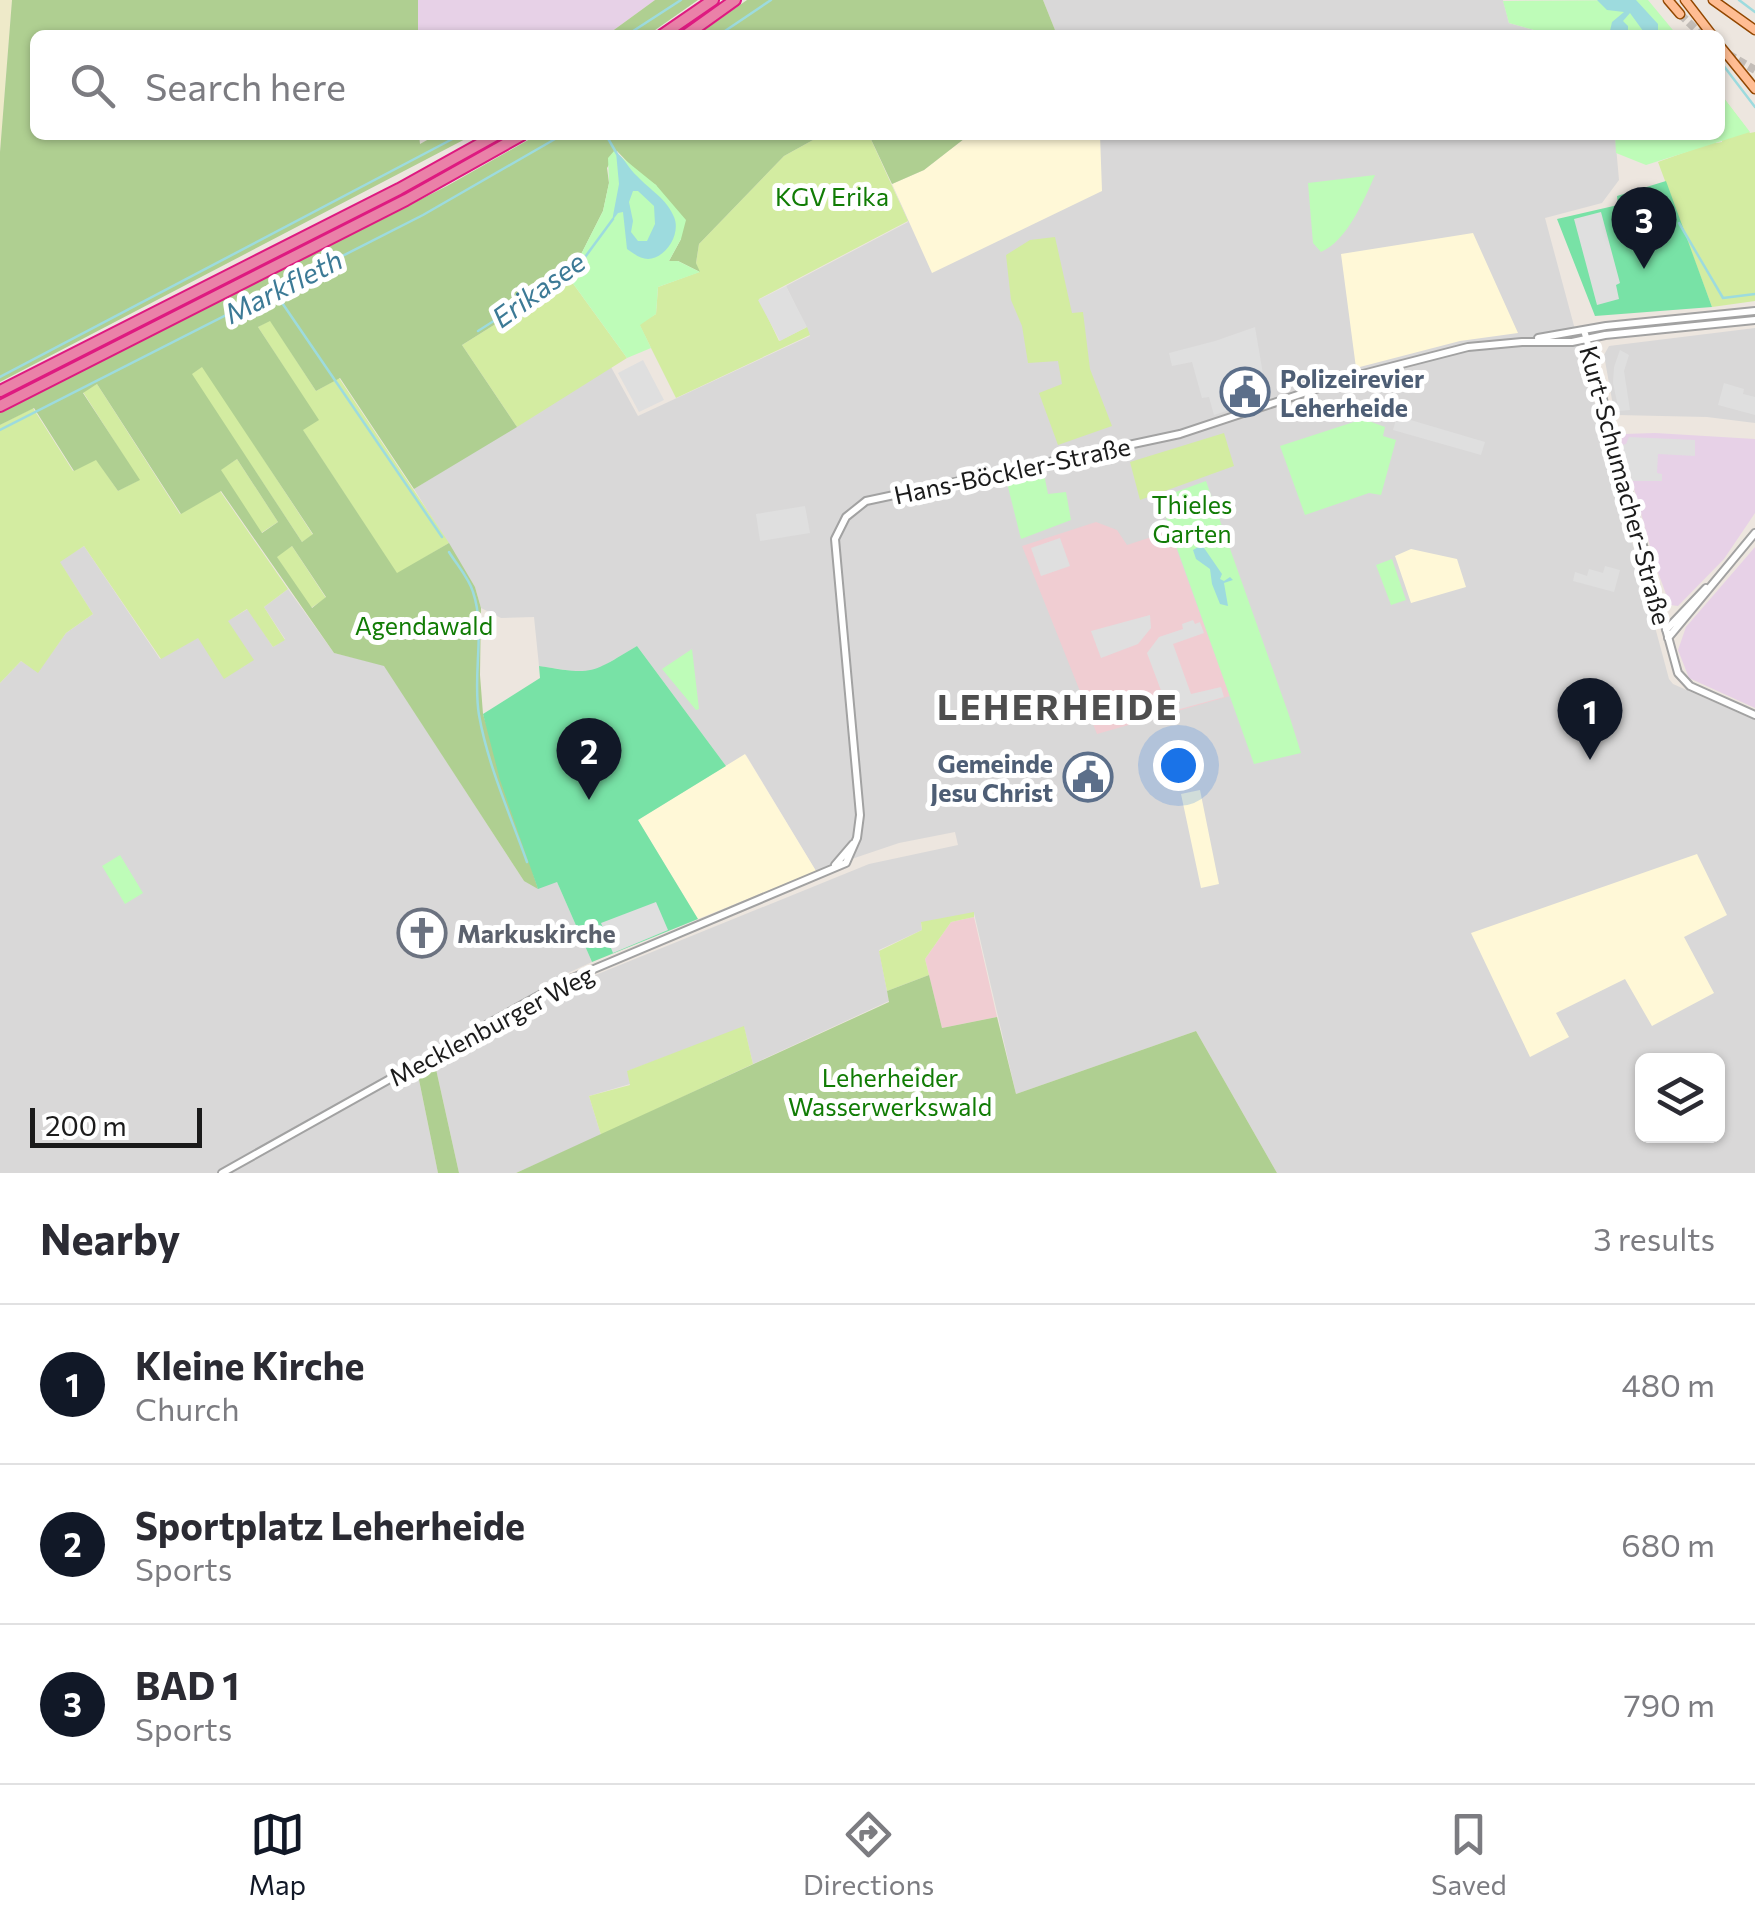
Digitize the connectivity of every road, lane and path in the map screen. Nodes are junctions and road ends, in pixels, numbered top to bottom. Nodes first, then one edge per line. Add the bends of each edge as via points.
1 (713, 0) edge
2 (734, 0) edge
3 (1668, 0) edge
4 (1685, 0) edge
5 (1713, 0) edge
6 (1680, 14) tunnel mouth
7 (669, 30) edge
8 (693, 30) edge
9 (1708, 30) edge
10 (1755, 30) edge
11 (1725, 52) edge
12 (1755, 89) edge
13 (487, 140) edge
14 (513, 140) edge
15 (1755, 311) edge
16 (1755, 320) edge
17 (1585, 334) junction
18 (0, 391) edge
19 (0, 406) edge
20 (1755, 533) edge
21 (1666, 635) junction
22 (1755, 715) edge
23 (857, 839) junction
24 (846, 862) joint
25 (824, 874) junction
26 (222, 1173) edge

1 - 7 highway
2 - 8 highway
3 - 6 main road
4 - 9 main road
5 - 10 main road
11 - 12 main road
13 - 18 highway
14 - 19 highway
15 - 17 street, Hans-Böckler-Straße
16 - 17 street, Hans-Böckler-Straße
17 - 21 street, Kurt-Schumacher-Straße
17 - 23 street, Hans-Böckler-Straße via 1432,354 1180,434 854,508 836,534 835,552
20 - 21 street
21 - 22 street via 1680,678
23 - 24 street, Hans-Böckler-Straße
23 - 25 street, Mecklenburger Weg
24 - 25 street, Mecklenburger Weg
25 - 26 street, Mecklenburger Weg via 564,982

